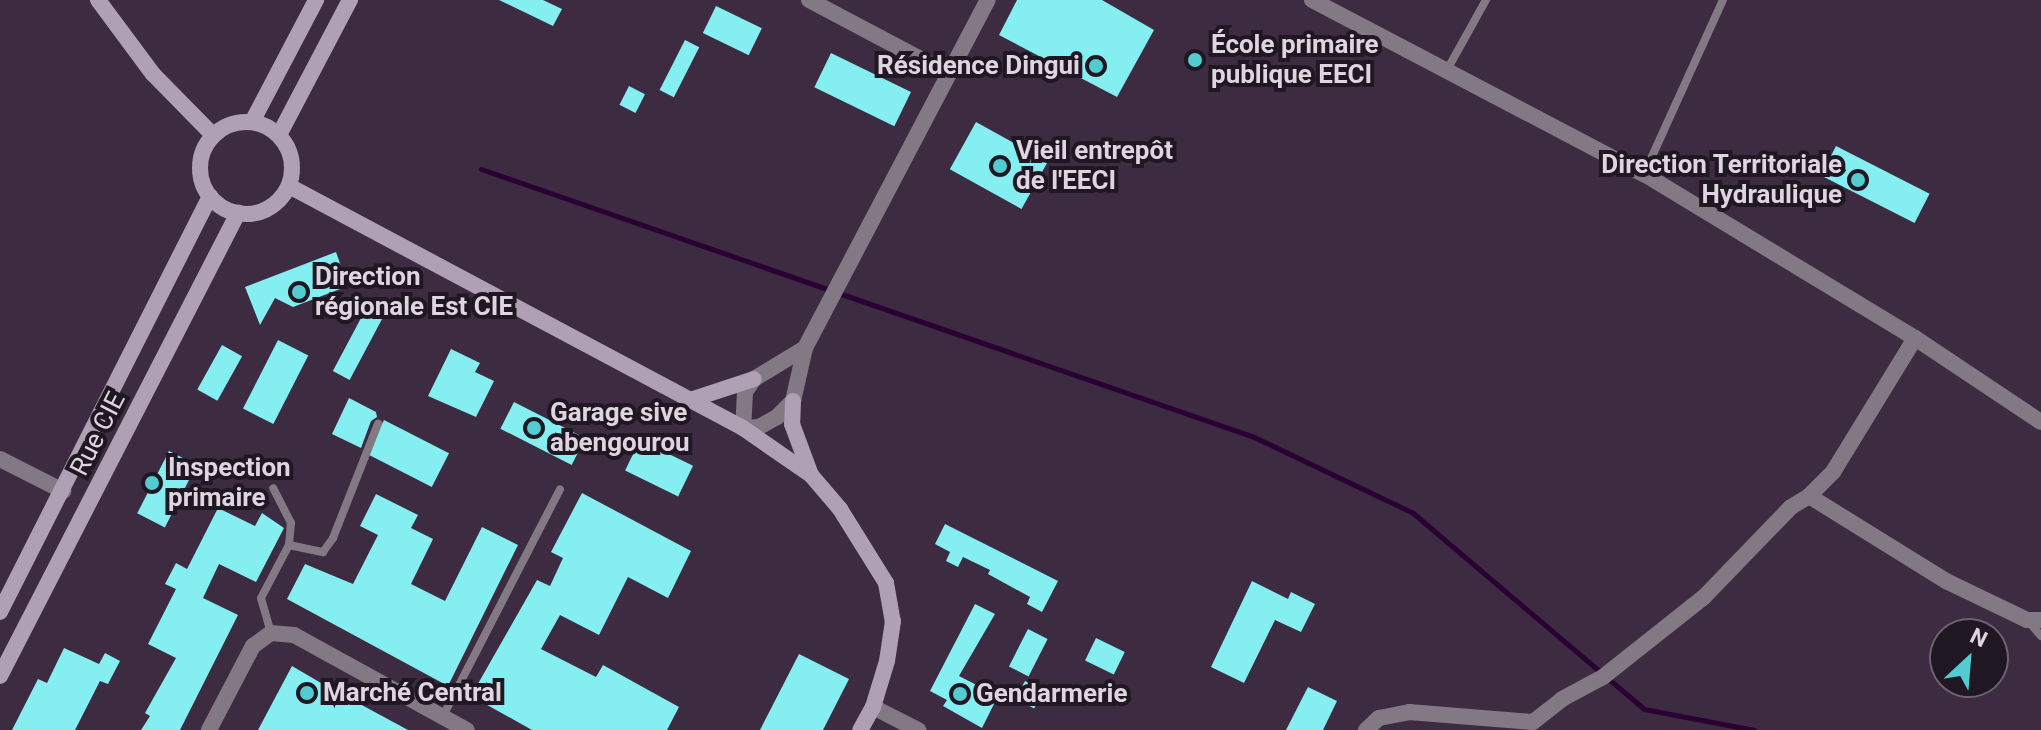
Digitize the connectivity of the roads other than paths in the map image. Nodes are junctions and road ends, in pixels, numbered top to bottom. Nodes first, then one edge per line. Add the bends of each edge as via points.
1 (98, 0) edge
2 (316, 0) edge
3 (350, 0) edge
4 (809, 0) edge
5 (988, 0) edge
6 (1312, 0) edge
7 (1486, 0) edge
8 (1723, 0) edge
9 (1446, 70) junction
10 (949, 74) junction
11 (252, 122) junction
12 (213, 135) junction
13 (279, 135) junction
14 (1644, 174) junction
15 (289, 186) junction
16 (210, 196) junction
17 (238, 213) junction
18 (1915, 338) junction
19 (805, 348) junction
20 (754, 379) junction
21 (690, 400) junction
22 (793, 401) junction
23 (2041, 422) edge
24 (378, 424) dead end
25 (743, 428) junction
26 (0, 459) edge
27 (811, 475) junction
28 (273, 488) dead end
29 (560, 489) dead end
30 (63, 491) junction
31 (1809, 496) junction
32 (289, 545) junction
33 (0, 612) edge
34 (2034, 620) edge
35 (271, 633) junction
36 (2041, 636) edge
37 (0, 676) edge
38 (873, 707) junction
39 (443, 717) junction
40 (209, 730) edge
41 (467, 730) edge
42 (860, 730) edge
43 (918, 730) edge
44 (1366, 730) edge

1 - 12 street via 153,74
2 - 11 street
3 - 13 street
4 - 10 street
5 - 10 street
6 - 9 street
7 - 9 lane
8 - 14 lane
9 - 14 street
10 - 19 street
11 - 12 street via 231,124
11 - 13 street
12 - 16 street via 202,154 201,176
13 - 15 street via 292,159
14 - 18 street
15 - 17 street via 276,203 258,212
15 - 21 street
16 - 17 street
16 - 30 street, Rue CIE
17 - 37 street, Rue CIE
18 - 23 street
18 - 31 street via 1847,452
19 - 20 street
19 - 22 street
20 - 21 street
20 - 25 street via 745,392
21 - 25 street
22 - 25 street via 759,427
22 - 27 street via 792,424
24 - 32 lane via 323,552
25 - 27 street
26 - 30 street
27 - 38 street via 840,509 886,583 893,621
28 - 32 lane via 291,523
29 - 39 lane
30 - 33 street, Rue CIE
31 - 34 street via 1946,581
31 - 44 street via 1791,507 1704,597 1603,677 1533,722 1409,712 1379,718
32 - 35 lane via 261,598
34 - 36 lane
35 - 39 street via 294,635
35 - 40 street via 253,646
38 - 42 street
38 - 43 street
39 - 41 street

